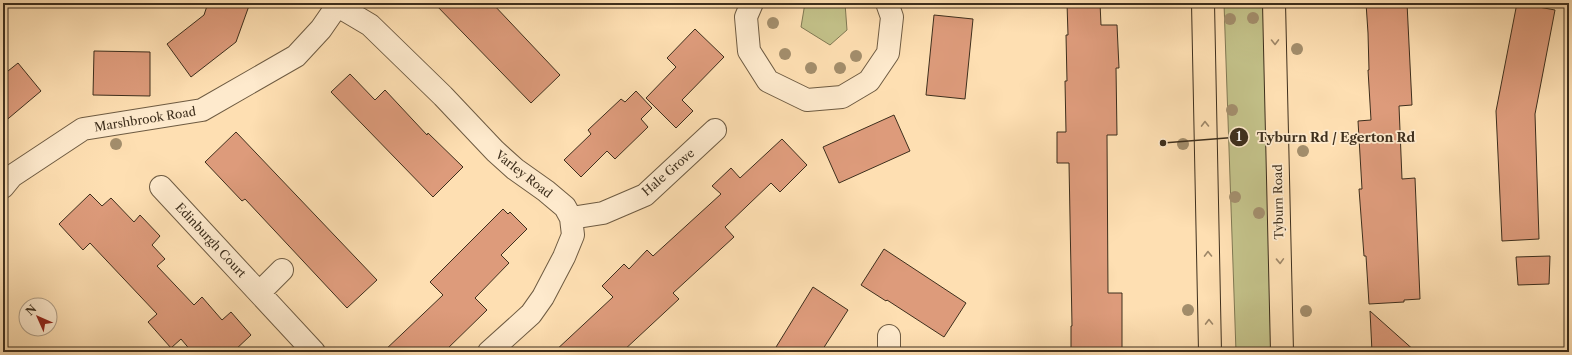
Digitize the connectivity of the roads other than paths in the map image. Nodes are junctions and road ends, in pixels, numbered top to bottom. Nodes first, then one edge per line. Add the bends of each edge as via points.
1 (752, 3) edge
2 (887, 3) edge
3 (1203, 3) edge
4 (1274, 3) edge
5 (338, 5) edge
6 (715, 130) dead end
7 (3, 187) edge
8 (161, 187) dead end
9 (571, 218) junction
10 (282, 270) dead end
11 (260, 292) junction
12 (314, 352) edge
13 (489, 352) edge
14 (1210, 352) edge
15 (1282, 352) edge

1 - 2 street via 746,17 749,51 768,81 807,100 842,97 868,81 888,53 892,17
14 -> 3 main road
4 -> 15 main road, Tyburn Road
5 - 7 street, Marshbrook Road via 321,29 296,56 202,110 83,129 12,176
5 - 9 street, Varley Road via 370,25 443,96 494,151 565,207
6 - 9 street, Hale Grove via 645,195 603,214
8 - 11 street, Edinburgh Court
9 - 13 street via 573,235 543,297 531,314
10 - 11 street
11 - 12 street, Edinburgh Court

